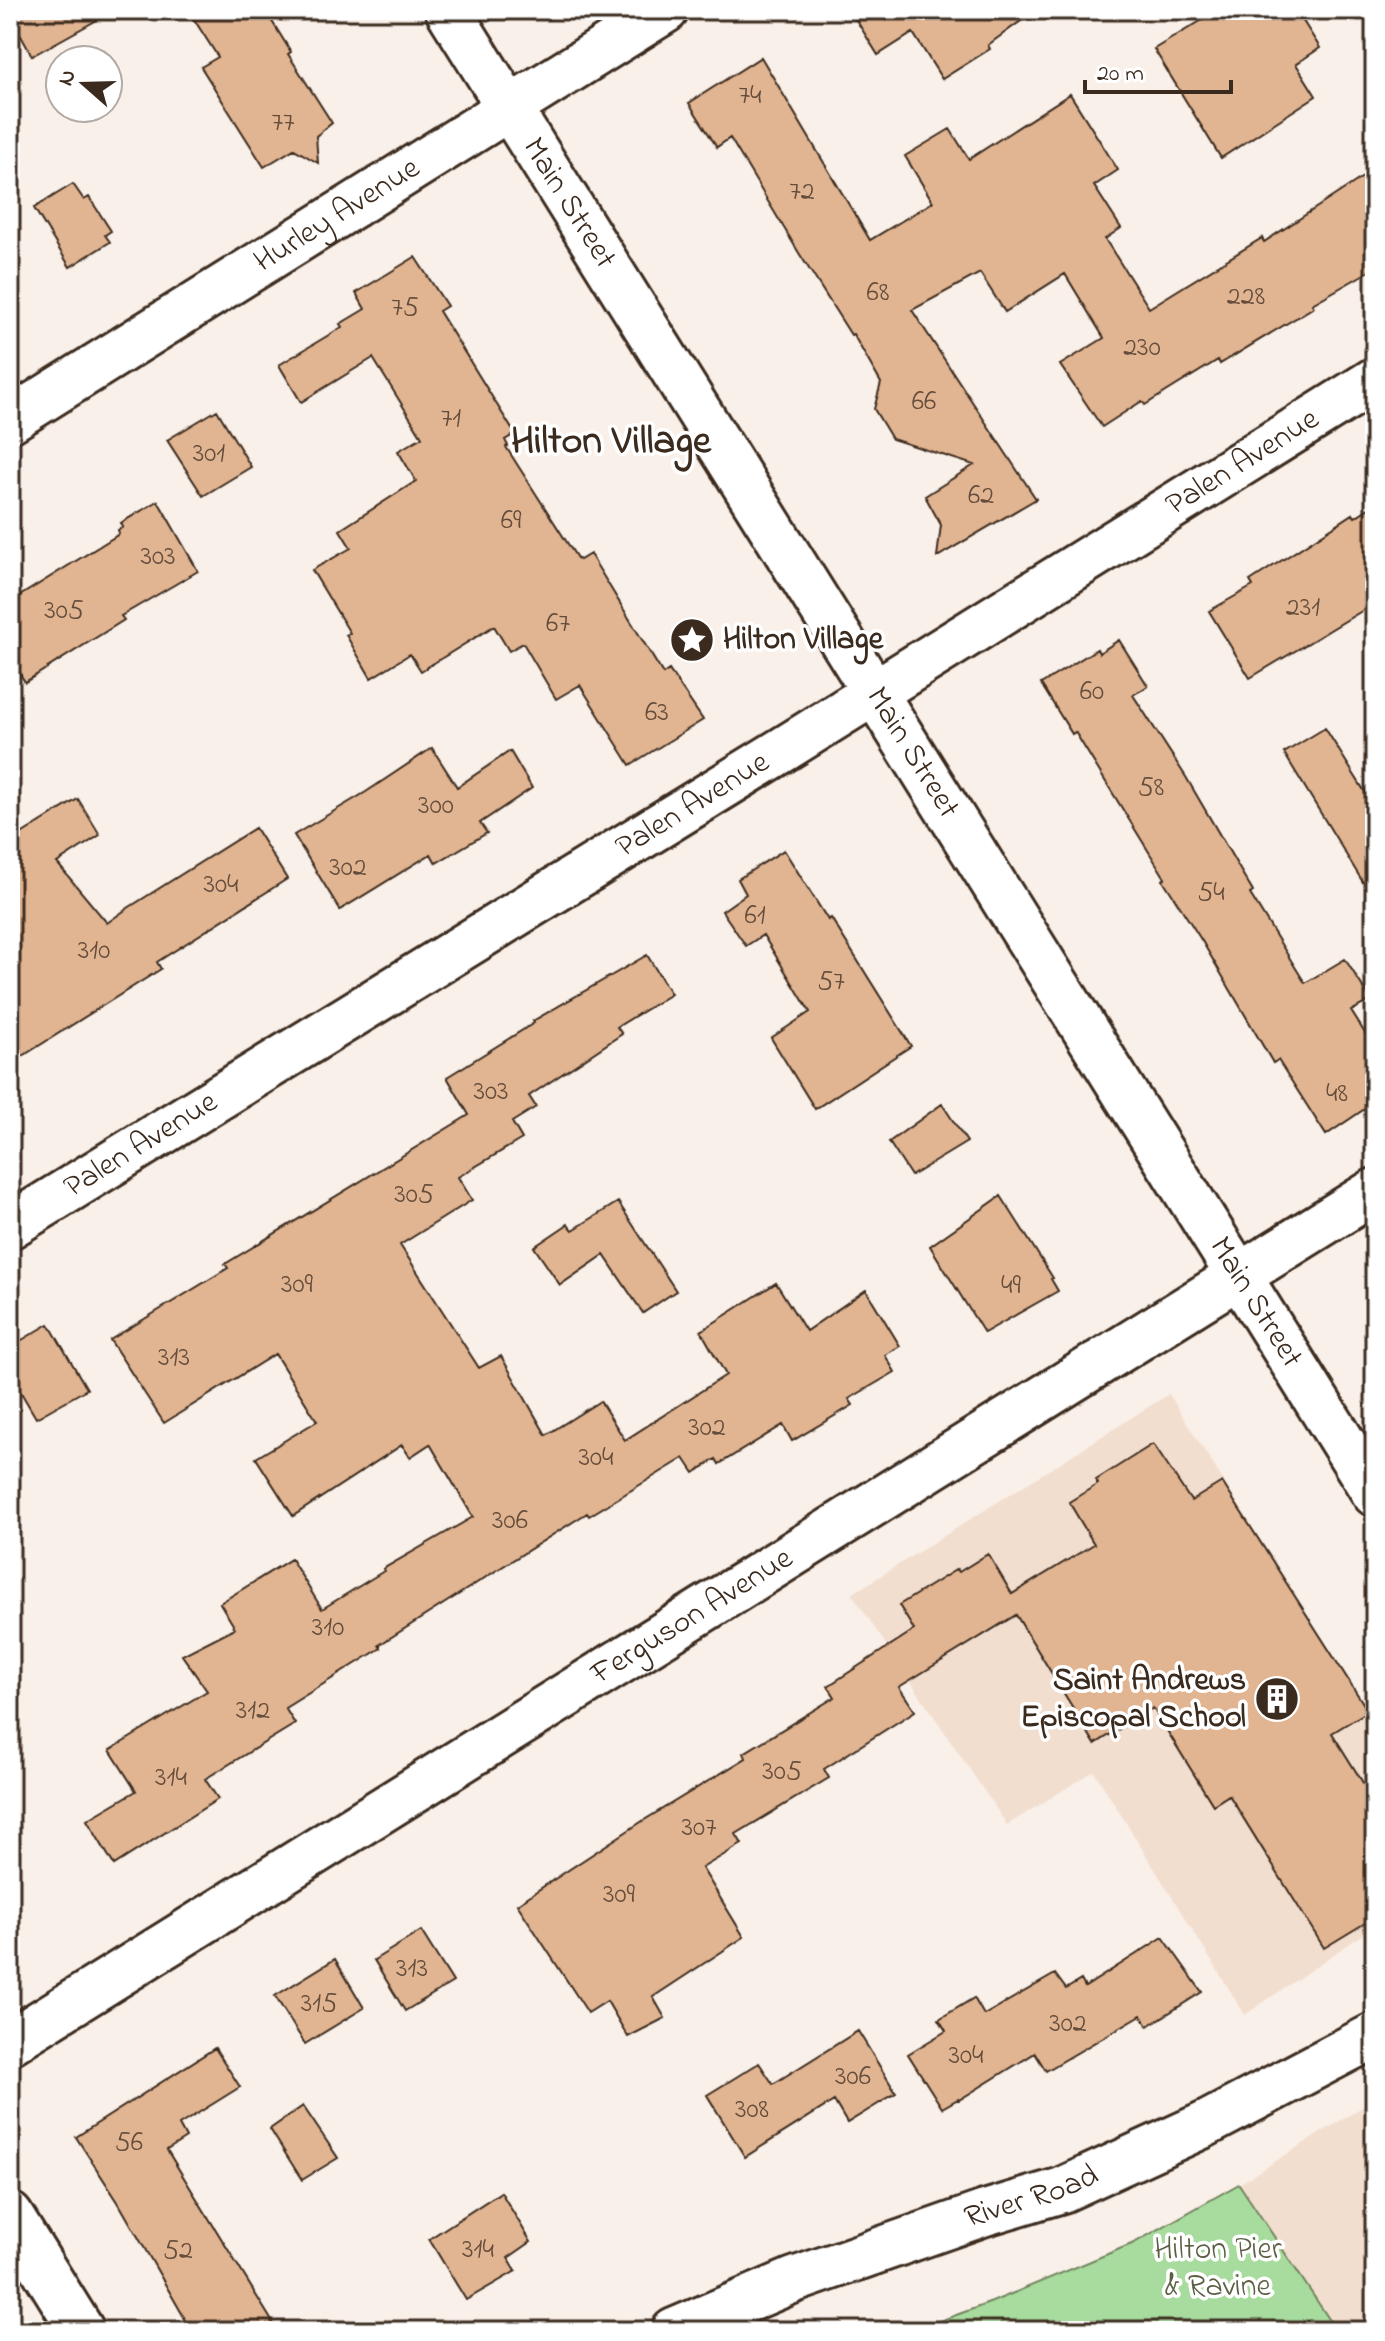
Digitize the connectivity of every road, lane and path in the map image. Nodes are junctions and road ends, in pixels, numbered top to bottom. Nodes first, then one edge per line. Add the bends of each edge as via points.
1 (448, 10) edge
2 (666, 10) edge
3 (509, 108) junction
4 (1375, 380) edge
5 (10, 420) edge
6 (873, 694) junction
7 (1375, 1191) edge
8 (10, 1226) edge
9 (1237, 1276) junction
10 (1375, 1494) edge
11 (1375, 2035) edge
12 (10, 2042) edge
13 (10, 2215) edge
14 (82, 2331) edge
15 (674, 2331) edge

1 - 3 street, Main Street
2 - 3 street, Hurley Avenue
3 - 5 street, Hurley Avenue
3 - 6 street, Main Street
4 - 6 street, Palen Avenue
6 - 8 street, Palen Avenue
6 - 9 street, Main Street
7 - 9 street, Ferguson Avenue
9 - 10 street, Main Street
9 - 12 street, Ferguson Avenue
11 - 15 street, River Road via 1204,2125 1062,2190 794,2280
13 - 14 street

